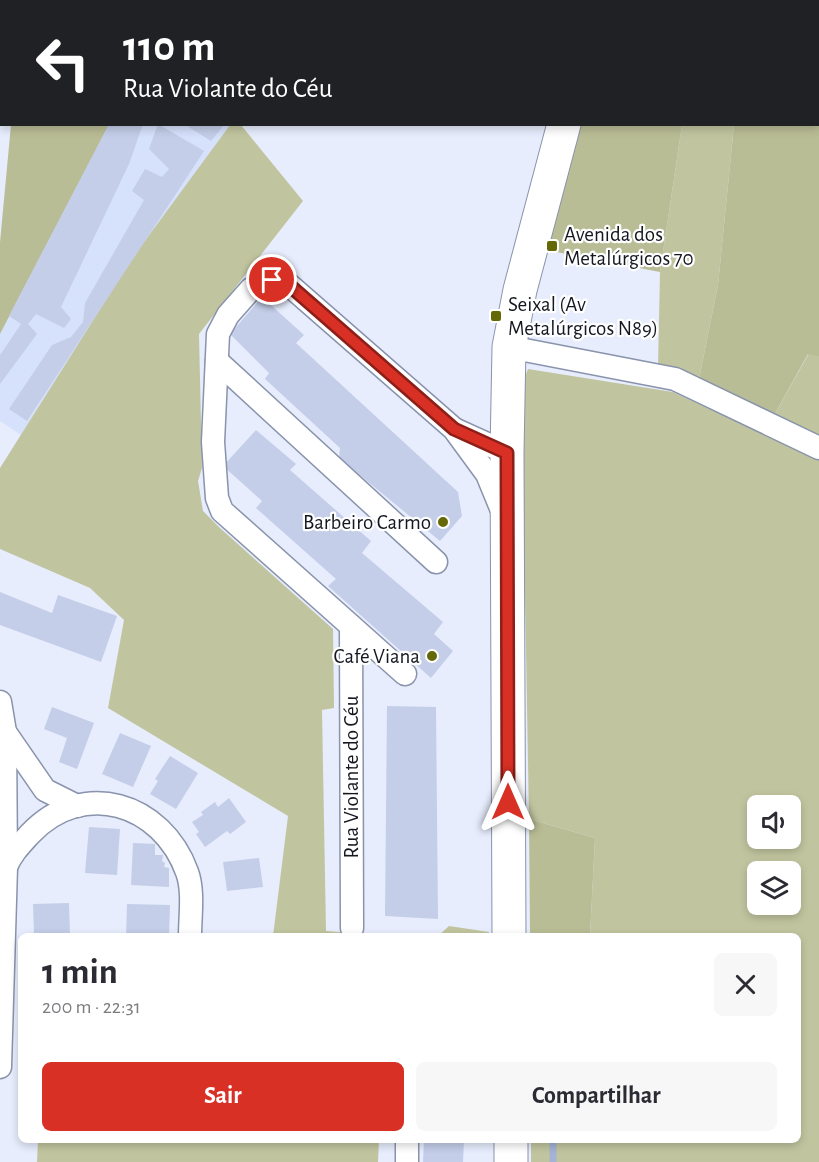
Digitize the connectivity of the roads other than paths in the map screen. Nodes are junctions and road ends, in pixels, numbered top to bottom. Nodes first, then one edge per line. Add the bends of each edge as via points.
1 (560, 126) edge
2 (510, 347) junction
3 (217, 362) junction
4 (454, 429) junction
5 (819, 448) edge
6 (507, 453) junction
7 (507, 527) junction
8 (436, 562) dead end
9 (351, 626) junction
10 (405, 674) dead end
11 (0, 702) edge
12 (5, 732) junction
13 (76, 806) junction
14 (6, 867) junction
15 (352, 928) dead end
16 (190, 933) edge
17 (509, 933) edge
18 (11, 1031) edge
19 (0, 1067) edge
20 (407, 1143) edge
21 (511, 1143) edge
22 (407, 1162) edge
23 (511, 1162) edge

1 - 2 main road
2 - 5 street via 675,379
2 - 6 main road
3 - 4 street via 218,334 228,315 251,289 272,280 288,284
3 - 8 street
3 - 9 street via 213,442 217,498 222,511
4 - 6 street
4 - 7 street via 487,474
6 - 7 main road
7 - 17 main road
9 - 10 street
9 - 15 street, Rua Violante do Céu
11 - 12 street
12 - 13 street via 45,790
12 - 14 street
13 - 14 street via 38,825
13 - 16 street via 112,804 132,810 154,823 169,839 188,874
14 - 18 street
18 - 19 street
20 - 22 street
21 - 23 main road

